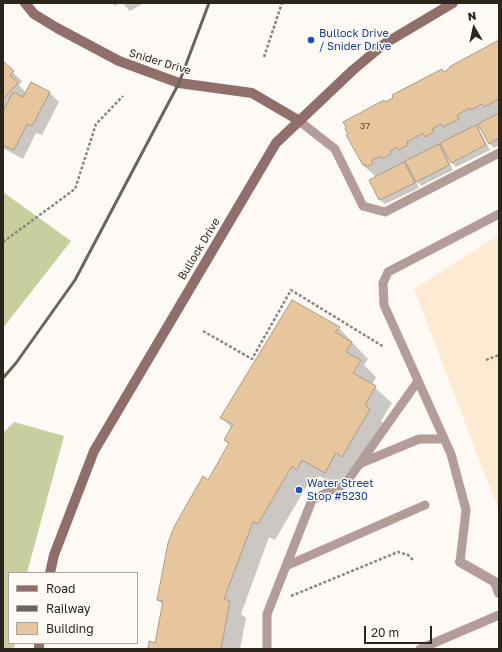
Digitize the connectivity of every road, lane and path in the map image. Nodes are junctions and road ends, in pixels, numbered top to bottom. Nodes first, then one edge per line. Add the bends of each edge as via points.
1 (25, 3) edge
2 (282, 3) edge
3 (453, 3) edge
4 (264, 57) dead end
5 (123, 96) dead end
6 (298, 120) junction
7 (499, 153) edge
8 (499, 214) edge
9 (3, 242) edge
10 (203, 331) dead end
11 (386, 348) dead end
12 (499, 355) edge
13 (486, 360) dead end
14 (418, 381) junction
15 (444, 439) junction
16 (359, 464) junction
17 (425, 505) dead end
18 (414, 561) dead end
19 (460, 562) joint
20 (286, 566) junction
21 (50, 572) edge
22 (499, 593) edge
23 (270, 605) junction
24 (499, 615) edge
25 (266, 649) edge
26 (420, 649) edge

1 - 6 street, Snider Drive via 34,14 119,61 179,83 252,93
2 - 4 path
3 - 6 street, Bullock Drive via 384,44
5 - 9 path via 96,124 75,189
6 - 7 lane via 335,149 363,206 384,212
6 - 21 street, Bullock Drive via 276,143 94,451
8 - 14 lane via 388,272 383,283 384,305
10 - 11 path via 252,359 291,290
12 - 13 path
14 - 15 lane
14 - 16 lane
15 - 16 lane via 419,439
15 - 19 lane via 451,454 466,510
16 - 20 lane via 346,483 312,500
17 - 20 lane
18 - 23 path via 408,555 398,552
19 - 22 street via 495,582
20 - 23 lane
23 - 25 lane via 267,614
24 - 26 lane

